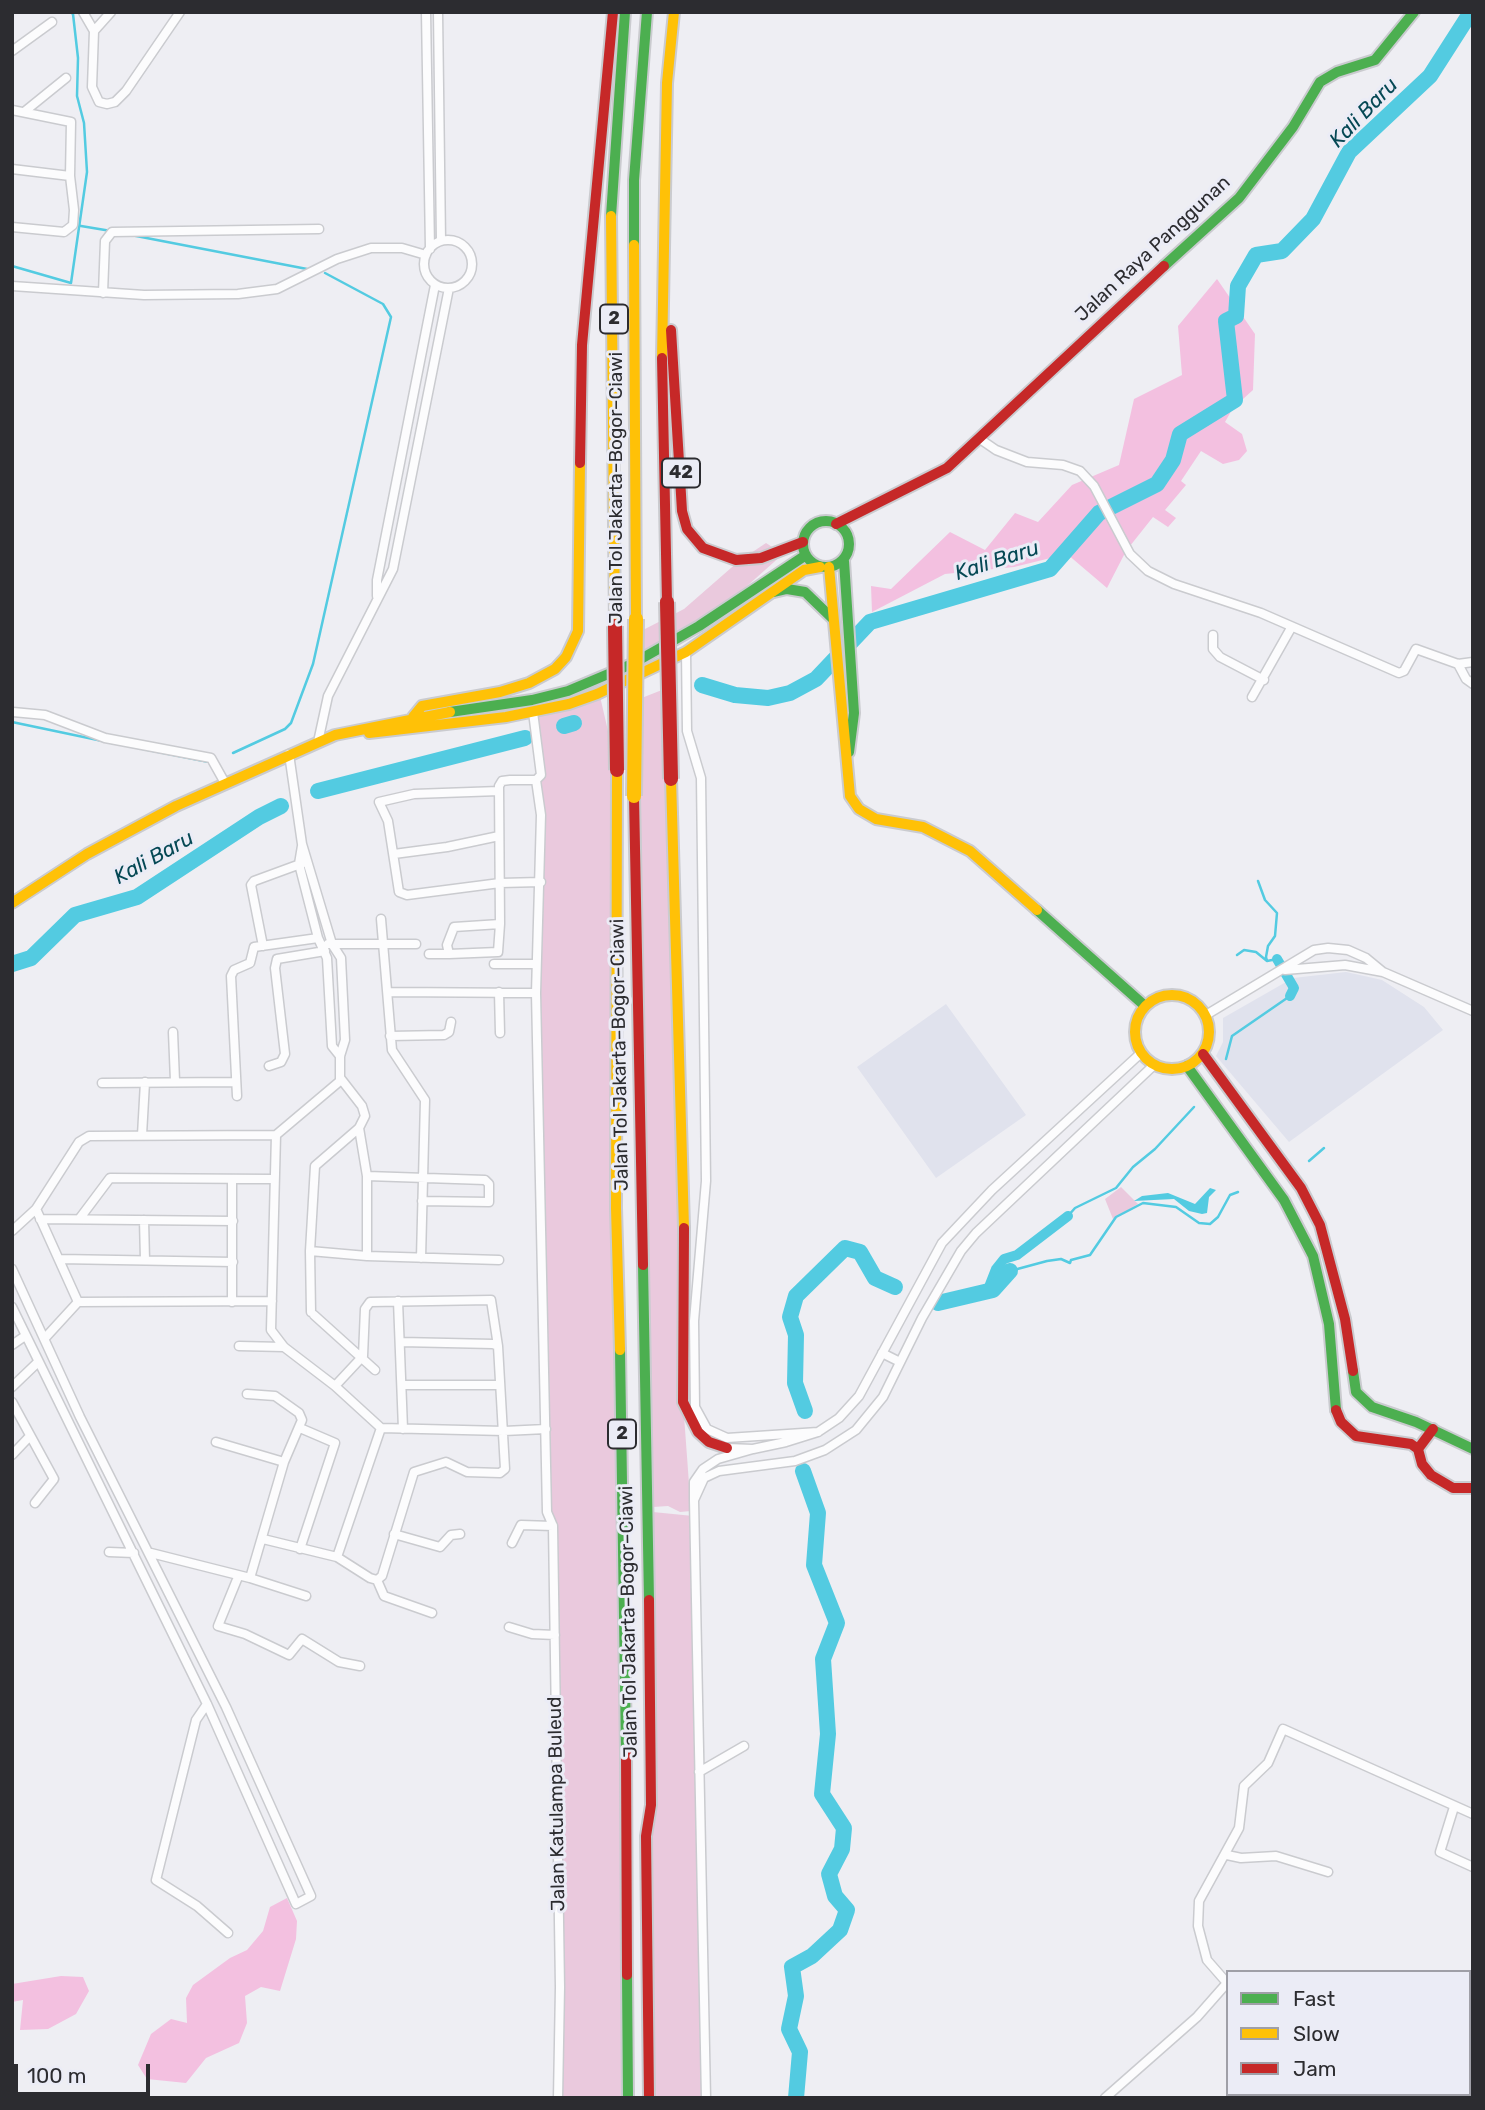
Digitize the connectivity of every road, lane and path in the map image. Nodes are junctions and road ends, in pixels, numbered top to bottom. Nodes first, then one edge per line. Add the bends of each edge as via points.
1 (83, 12) edge
2 (111, 12) edge
3 (180, 12) edge
4 (426, 12) edge
5 (438, 12) edge
6 (613, 12) edge
7 (625, 12) edge
8 (647, 12) edge
9 (674, 12) edge
10 (1414, 12) edge
11 (52, 22) dead end
12 (94, 31) junction
13 (12, 51) edge
14 (66, 78) dead end
15 (12, 110) edge
16 (24, 112) junction
17 (12, 169) edge
18 (70, 176) junction
19 (12, 227) edge
20 (319, 229) dead end
21 (441, 241) junction
22 (428, 252) junction
23 (435, 285) junction
24 (17, 287) edge
25 (449, 288) junction
26 (664, 288) junction
27 (103, 293) junction
28 (980, 439) junction
29 (836, 524) junction
30 (804, 548) junction
31 (844, 561) junction
32 (824, 567) junction
33 (767, 594) junction
34 (377, 596) junction
35 (833, 624) junction
36 (1291, 628) junction
37 (1213, 635) dead end
38 (686, 652) junction
39 (1473, 662) edge
40 (1458, 664) junction
41 (1264, 680) junction
42 (1473, 684) edge
43 (1252, 697) dead end
44 (13, 712) edge
45 (534, 717) junction
46 (415, 723) junction
47 (318, 742) junction
48 (291, 759) junction
49 (846, 772) junction
50 (539, 778) junction
51 (225, 783) junction
52 (499, 791) junction
53 (499, 836) junction
54 (394, 854) junction
55 (304, 863) junction
56 (541, 882) junction
57 (500, 883) junction
58 (12, 903) edge
59 (381, 919) dead end
60 (500, 924) junction
61 (332, 944) junction
62 (385, 944) junction
63 (416, 944) dead end
64 (321, 945) junction
65 (263, 946) junction
66 (1328, 948) junction
67 (429, 954) dead end
68 (449, 954) junction
69 (494, 964) dead end
70 (536, 964) junction
71 (1326, 967) junction
72 (1285, 970) junction
73 (1383, 972) junction
74 (388, 992) junction
75 (499, 992) junction
76 (536, 993) junction
77 (1145, 1006) junction
78 (1473, 1011) edge
79 (1206, 1015) junction
80 (452, 1022) dead end
81 (173, 1032) dead end
82 (500, 1032) dead end
83 (390, 1036) junction
84 (1141, 1053) junction
85 (1203, 1054) junction
86 (340, 1056) junction
87 (1154, 1065) junction
88 (269, 1066) dead end
89 (1187, 1066) junction
90 (341, 1079) junction
91 (175, 1081) junction
92 (145, 1082) junction
93 (235, 1082) junction
94 (103, 1083) dead end
95 (237, 1096) dead end
96 (359, 1128) junction
97 (142, 1135) junction
98 (276, 1135) junction
99 (367, 1176) junction
100 (422, 1179) junction
101 (232, 1180) junction
102 (273, 1180) junction
103 (422, 1201) junction
104 (36, 1209) junction
105 (80, 1218) junction
106 (40, 1219) junction
107 (144, 1220) junction
108 (233, 1221) junction
109 (12, 1231) edge
110 (310, 1251) junction
111 (367, 1256) junction
112 (421, 1258) junction
113 (59, 1259) junction
114 (145, 1260) junction
115 (499, 1260) dead end
116 (233, 1262) junction
117 (12, 1269) edge
118 (272, 1301) junction
119 (398, 1301) junction
120 (78, 1302) junction
121 (232, 1302) junction
122 (12, 1307) edge
123 (25, 1336) junction
124 (45, 1338) junction
125 (401, 1342) junction
126 (12, 1345) edge
127 (239, 1346) dead end
128 (498, 1346) junction
129 (284, 1347) junction
130 (882, 1353) junction
131 (363, 1356) junction
132 (900, 1362) junction
133 (37, 1363) junction
134 (375, 1370) dead end
135 (402, 1385) junction
136 (498, 1385) junction
137 (335, 1386) junction
138 (12, 1387) edge
139 (247, 1394) dead end
140 (12, 1402) edge
141 (80, 1417) junction
142 (67, 1423) junction
143 (300, 1428) junction
144 (381, 1428) junction
145 (403, 1429) junction
146 (546, 1429) junction
147 (1433, 1429) junction
148 (504, 1431) junction
149 (818, 1432) junction
150 (30, 1436) junction
151 (216, 1441) dead end
152 (727, 1448) joint
153 (753, 1449) junction
154 (1418, 1449) junction
155 (1473, 1450) edge
156 (12, 1455) edge
157 (284, 1462) junction
158 (1473, 1488) edge
159 (694, 1500) junction
160 (35, 1503) dead end
161 (553, 1526) junction
162 (394, 1534) junction
163 (460, 1534) dead end
164 (263, 1539) junction
165 (512, 1543) dead end
166 (300, 1549) junction
167 (108, 1552) dead end
168 (134, 1553) junction
169 (151, 1553) junction
170 (337, 1557) junction
171 (239, 1577) junction
172 (250, 1578) junction
173 (377, 1580) junction
174 (306, 1596) dead end
175 (432, 1613) dead end
176 (509, 1627) dead end
177 (555, 1635) junction
178 (360, 1666) dead end
179 (207, 1704) junction
180 (744, 1746) dead end
181 (699, 1772) junction
182 (1454, 1807) junction
183 (1473, 1814) edge
184 (1227, 1855) junction
185 (1473, 1867) edge
186 (1328, 1872) dead end
187 (228, 1933) dead end
188 (1226, 1982) edge
189 (1226, 1984) edge
190 (558, 2098) edge
191 (628, 2098) edge
192 (649, 2098) edge
193 (706, 2098) edge
194 (1105, 2098) edge

1 - 12 street
2 - 12 street
3 - 12 street via 126,91 107,104 99,102 92,87
4 - 22 street
5 - 21 street
6 - 46 main road via 582,345 578,631 555,669 500,692 422,706
7 - 191 main road, Jalan Tol Jakarta–Bogor–Ciawi / 2, bridge via 610,253
8 - 192 main road, Jalan Tol Jakarta–Bogor–Ciawi / 2, bridge via 634,180 634,796 650,1660 646,1836
9 - 26 main road, 42 via 667,83
10 - 28 main road, Jalan Raya Panggunan via 1375,60 1320,82 1293,128 1239,198
11 - 13 street
14 - 16 street
15 - 16 street
16 - 18 street via 71,122
17 - 18 street
18 - 19 street via 74,210 69,230
20 - 27 street via 112,232 105,241
21 - 22 street
21 - 25 street via 461,244 472,260 467,280
22 - 23 street via 426,275
22 - 27 street via 371,248 337,259 277,289 237,294
23 - 25 street
23 - 34 street
24 - 27 street
25 - 34 street via 393,569
26 - 30 main road, 42 via 687,529 703,548 736,560
26 - 152 main road, 42, bridge via 671,779 684,1159 683,1402 698,1432
28 - 29 main road, Jalan Raya Panggunan via 947,468
28 - 36 street via 1005,454 1035,464 1063,465 1088,477 1130,554 1148,571
29 - 30 main road via 815,524
29 - 31 main road via 849,538
30 - 32 main road
30 - 46 main road via 656,652 568,691
31 - 32 main road
31 - 49 main road via 854,713
32 - 33 main road via 804,570
32 - 35 main road
33 - 35 main road via 787,589 805,592
33 - 38 main road
34 - 47 street via 328,696
35 - 49 main road
36 - 40 street via 1399,673 1416,649
36 - 41 street
37 - 41 street via 1213,649 1220,657
38 - 45 main road via 597,694
38 - 149 street via 687,731 701,778 706,1181 694,1321 695,1407 707,1429 727,1438
39 - 40 street
40 - 42 street
41 - 43 street
44 - 51 street via 45,715 105,738 211,758
45 - 46 main road
45 - 50 street
46 - 47 main road via 335,735
47 - 48 main road
48 - 51 main road
48 - 55 street
49 - 77 main road via 850,796 859,809 876,819 923,827 970,851
50 - 52 street via 502,781
50 - 56 street
51 - 58 main road via 96,849
52 - 53 street
52 - 54 street via 414,794 379,802
53 - 54 street
53 - 57 street
54 - 57 street via 403,894
55 - 61 street
55 - 64 street
55 - 65 street via 251,885
56 - 57 street
56 - 70 street
57 - 60 street
59 - 62 street
60 - 68 street via 454,927 447,945
60 - 68 street via 496,954
61 - 62 street
61 - 64 street
61 - 86 street via 341,958 345,1040
62 - 63 street
62 - 74 street
64 - 65 street
64 - 86 street via 332,1046
64 - 88 street via 277,959 285,1054 281,1062
65 - 93 street via 254,947 250,963 231,976
66 - 71 street
66 - 72 street via 1294,960
66 - 73 street via 1348,950
67 - 68 street
69 - 70 street
70 - 76 street
71 - 72 street
71 - 73 street via 1345,965
72 - 79 street
73 - 78 street
74 - 75 street
74 - 83 street
75 - 76 street
75 - 82 street
76 - 146 street
77 - 79 main road via 1172,994 1192,1000
77 - 84 main road via 1135,1027
79 - 85 main road via 1210,1035
80 - 83 street via 444,1035
81 - 91 street
83 - 100 street via 392,1050 425,1100
84 - 87 main road
84 - 130 street via 958,1224 930,1261
85 - 89 main road
85 - 147 main road via 1300,1188 1320,1225 1345,1319 1356,1392 1372,1408
86 - 90 street
87 - 89 main road via 1165,1069
87 - 132 street via 976,1233 950,1267
89 - 154 main road via 1284,1200 1313,1256 1329,1324 1341,1422 1356,1436 1403,1441
90 - 96 street via 364,1111
90 - 98 street
91 - 92 street
91 - 93 street
92 - 94 street
92 - 97 street
93 - 95 street
96 - 99 street
96 - 110 street via 316,1164
97 - 98 street
97 - 104 street via 82,1139
98 - 102 street
99 - 100 street
99 - 111 street
100 - 103 street
100 - 103 street via 486,1180 491,1200
101 - 102 street
101 - 105 street via 109,1178
101 - 108 street
102 - 118 street
103 - 112 street
104 - 106 street
104 - 109 street
105 - 106 street
105 - 107 street
106 - 113 street
107 - 108 street
107 - 114 street
108 - 116 street
110 - 111 street
110 - 131 street via 312,1313
111 - 112 street
112 - 115 street
113 - 114 street
113 - 120 street
114 - 116 street
116 - 121 street
117 - 124 street
118 - 121 street
118 - 129 street via 271,1330
119 - 125 street
119 - 128 street via 491,1300
119 - 131 street via 366,1306
120 - 121 street
120 - 124 street
122 - 123 street
123 - 126 street
123 - 133 street
124 - 141 street
125 - 128 street
125 - 135 street
127 - 129 street
128 - 136 street
129 - 137 street
130 - 132 street
130 - 149 street via 859,1396
131 - 134 street
131 - 137 street
132 - 159 street via 883,1396 856,1430 825,1450 795,1461 719,1471 704,1478
133 - 138 street
133 - 142 street
135 - 136 street
135 - 145 street
136 - 148 street
137 - 144 street
139 - 143 street via 269,1394 282,1401 300,1414
140 - 150 street
141 - 142 street
141 - 169 street
142 - 168 street
143 - 157 street
143 - 166 street via 335,1443
144 - 145 street
144 - 170 street
145 - 148 street
146 - 148 street
146 - 161 street, Jalan Katulampa Buleud via 547,1512
147 - 154 main road
147 - 155 main road
148 - 162 street via 503,1472 467,1472 446,1462 413,1473
149 - 153 street
150 - 156 street
150 - 160 street via 54,1479
151 - 157 street
152 - 153 street
153 - 159 street via 718,1459 703,1469 694,1482
154 - 158 main road via 1431,1475 1453,1488
157 - 164 street
159 - 181 street
161 - 165 street via 521,1525
161 - 177 street, Jalan Katulampa Buleud
162 - 163 street via 440,1547 451,1535
162 - 173 street
164 - 166 street
164 - 172 street
166 - 170 street
167 - 168 street
168 - 179 street
169 - 171 street
169 - 179 street via 311,1896 296,1904
170 - 173 street
171 - 172 street
171 - 178 street via 218,1626 289,1655 302,1639 339,1662
172 - 174 street
173 - 175 street via 384,1596
176 - 177 street
177 - 190 street, Jalan Katulampa Buleud
179 - 187 street via 196,1720 156,1880
180 - 181 street
181 - 193 street
182 - 183 street
182 - 184 street via 1283,1728 1268,1763 1244,1786 1239,1828
182 - 185 street via 1440,1852
184 - 186 street via 1276,1856
184 - 188 street via 1202,1891 1198,1912 1207,1960
189 - 194 street via 1197,2017

